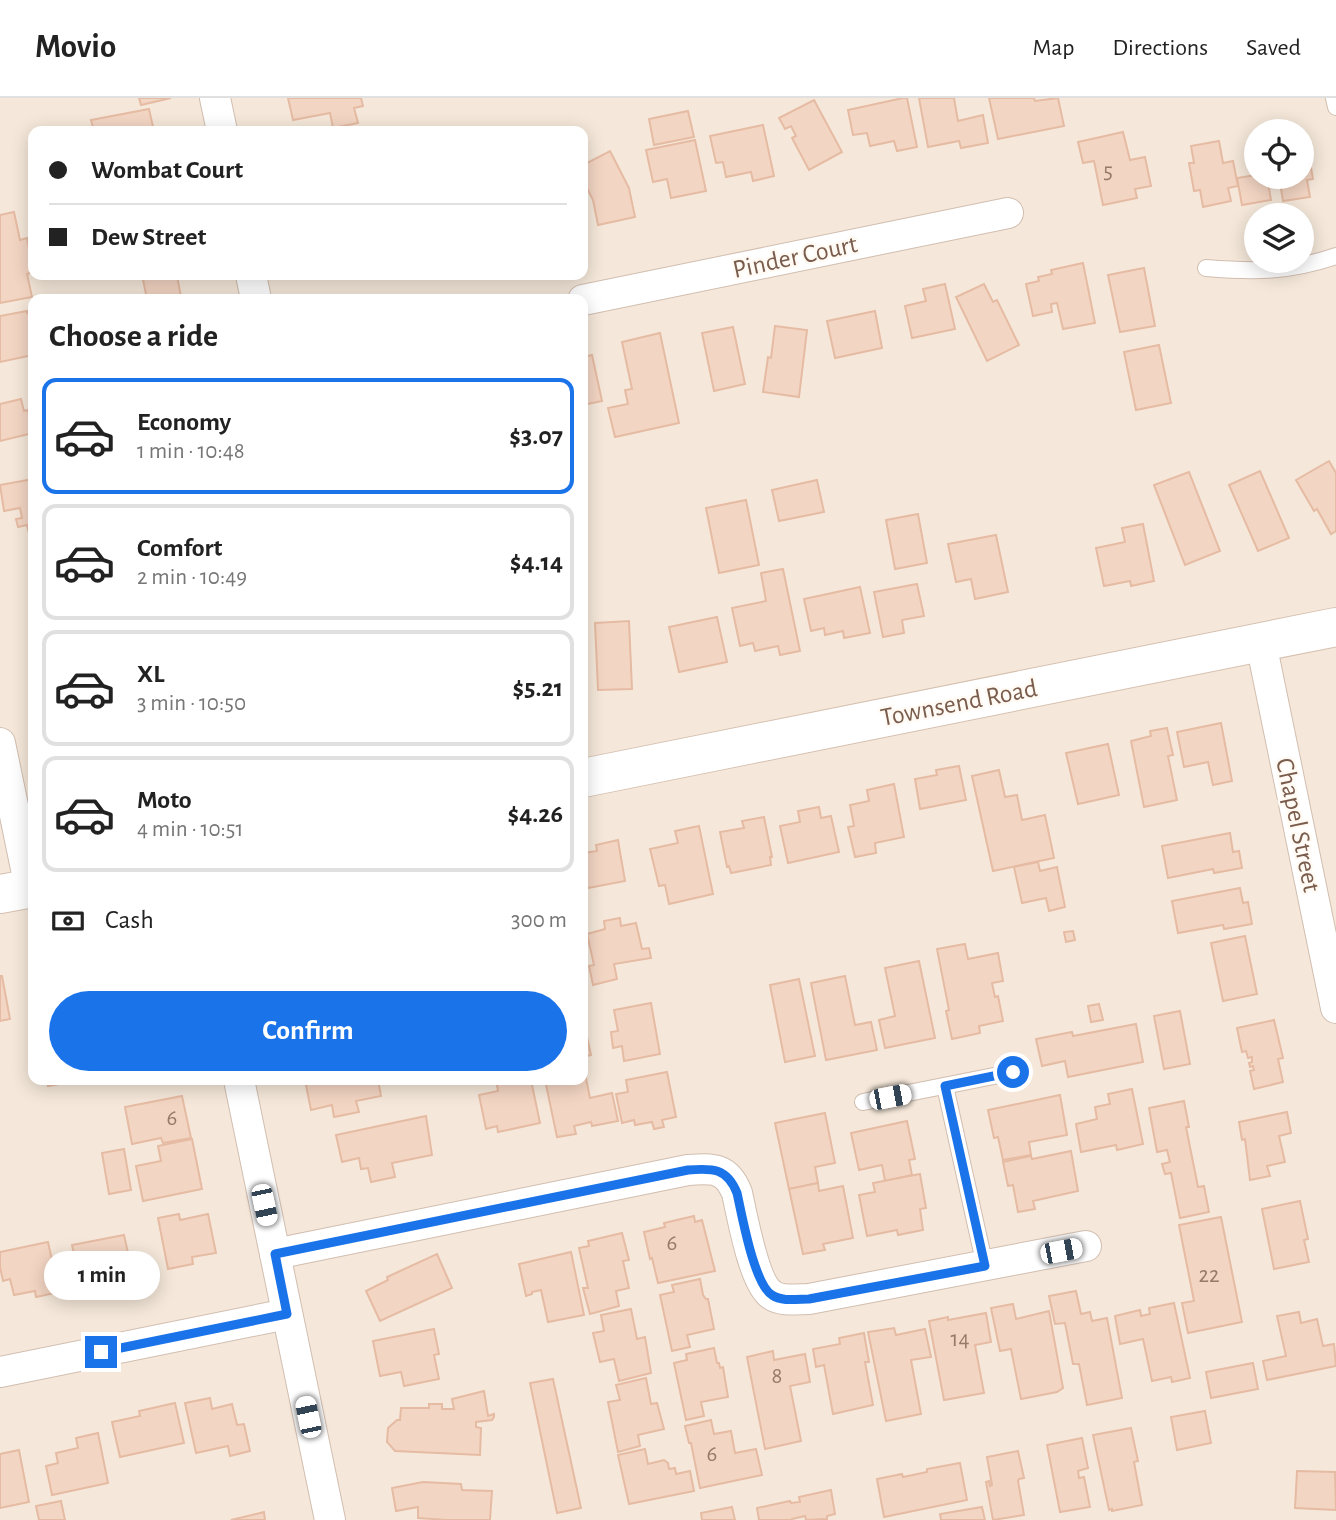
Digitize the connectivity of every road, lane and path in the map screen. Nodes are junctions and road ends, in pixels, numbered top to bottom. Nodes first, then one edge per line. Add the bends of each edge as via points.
1 (215, 98) edge
2 (1334, 98) edge
3 (1336, 107) edge
4 (221, 126) edge
5 (1008, 213) dead end
6 (1336, 256) edge
7 (1206, 268) dead end
8 (588, 299) edge
9 (1336, 627) edge
10 (1261, 643) junction
11 (0, 743) edge
12 (588, 777) edge
13 (21, 890) edge
14 (1336, 1008) edge
15 (1013, 1072) dead end
16 (240, 1085) edge
17 (945, 1086) junction
18 (863, 1102) dead end
19 (1086, 1246) dead end
20 (275, 1254) junction
21 (985, 1266) junction
22 (287, 1314) junction
23 (0, 1372) edge
24 (330, 1520) edge

1 - 4 street
2 - 3 lane
5 - 8 street, Pinder Court
6 - 7 lane via 1266,271
9 - 10 main road, Townsend Road
10 - 12 main road, Townsend Road
10 - 14 street, Chapel Street
11 - 13 street
15 - 17 lane
16 - 20 street
17 - 18 lane
17 - 21 lane
19 - 21 street
20 - 21 street via 708,1168 733,1182 756,1269 772,1296 809,1299
20 - 22 street
22 - 23 street
22 - 24 street

